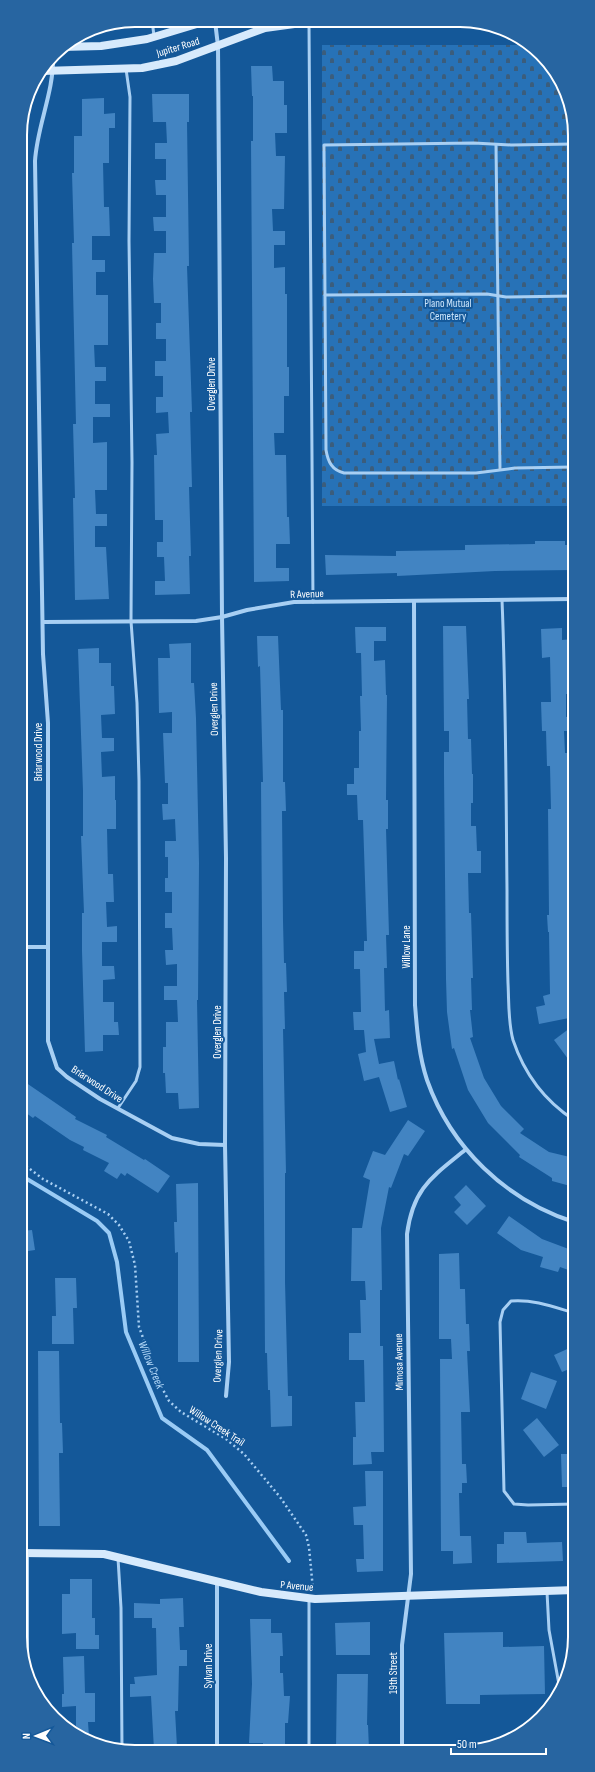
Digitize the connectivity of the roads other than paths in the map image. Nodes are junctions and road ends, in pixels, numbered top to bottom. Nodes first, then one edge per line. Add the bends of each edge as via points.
1 (153, 27) edge
2 (187, 27) edge
3 (216, 27) edge
4 (272, 27) edge
5 (309, 27) edge
6 (154, 37) junction
7 (218, 46) junction
8 (73, 47) edge
9 (53, 65) edge
10 (126, 69) junction
11 (53, 71) junction
12 (47, 72) edge
13 (568, 144) edge
14 (496, 145) junction
15 (325, 295) junction
16 (498, 296) junction
17 (568, 296) edge
18 (568, 467) edge
19 (500, 469) junction
20 (568, 599) edge
21 (414, 600) junction
22 (502, 600) junction
23 (312, 602) junction
24 (222, 617) junction
25 (131, 621) junction
26 (44, 622) junction
27 (47, 947) junction
28 (27, 948) edge
29 (118, 1108) junction
30 (568, 1115) edge
31 (225, 1145) junction
32 (465, 1150) junction
33 (568, 1220) edge
34 (568, 1311) edge
35 (226, 1396) dead end
36 (568, 1504) edge
37 (27, 1553) edge
38 (118, 1556) junction
39 (217, 1582) junction
40 (568, 1590) edge
41 (547, 1592) junction
42 (408, 1596) junction
43 (312, 1598) junction
44 (558, 1682) edge
45 (122, 1744) edge
46 (217, 1745) edge
47 (309, 1745) edge
48 (402, 1745) edge

1 - 6 lane
2 - 6 street, Jupiter Road
3 - 7 street, Overglen Drive
4 - 7 street, Jupiter Road
5 - 23 lane
6 - 8 street, Jupiter Road via 101,46
7 - 10 street, Jupiter Road via 176,60
7 - 24 street, Overglen Drive
9 - 11 street, Briarwood Drive
10 - 11 street, Jupiter Road
10 - 25 lane via 130,97
11 - 12 street, Jupiter Road
11 - 26 street, Briarwood Drive via 37,141 36,161
13 - 14 lane
14 - 15 lane via 474,143 324,146
14 - 16 lane
15 - 16 lane
15 - 19 lane via 326,450 333,468 344,473 476,472
16 - 17 lane
16 - 19 lane
18 - 19 lane
20 - 22 street, R Avenue
21 - 22 street, R Avenue
21 - 23 street, R Avenue
21 - 32 street, Willow Lane via 415,997 418,1039 427,1079 434,1096
22 - 30 lane via 509,1020 513,1040 533,1081 553,1104
23 - 24 street, R Avenue via 268,606
24 - 25 street, R Avenue via 196,621
24 - 31 street, Overglen Drive via 226,858
25 - 26 street, R Avenue
25 - 29 lane via 139,781 140,1067 136,1081
26 - 27 street, Briarwood Drive via 43,654 48,723
27 - 28 street
27 - 29 street, Briarwood Drive via 48,1040 52,1057 57,1068 67,1077
29 - 31 street, Briarwood Drive via 172,1138 199,1144
31 - 35 street, Overglen Drive via 229,1362
32 - 33 street, Willow Lane via 512,1192 544,1211
32 - 42 street, Mimosa Avenue via 430,1179 419,1193 412,1206 407,1234 411,1574
34 - 36 lane via 535,1302 511,1301 503,1310 500,1322 504,1491 514,1504
37 - 38 street, P Avenue via 79,1552
38 - 39 street, P Avenue
38 - 45 lane
39 - 43 street, P Avenue via 277,1595
39 - 46 street, Sylvan Drive
40 - 41 street, P Avenue
41 - 42 street, P Avenue
41 - 44 lane via 549,1630
42 - 43 street, P Avenue
42 - 48 street, 19th Street via 402,1645
43 - 47 lane

